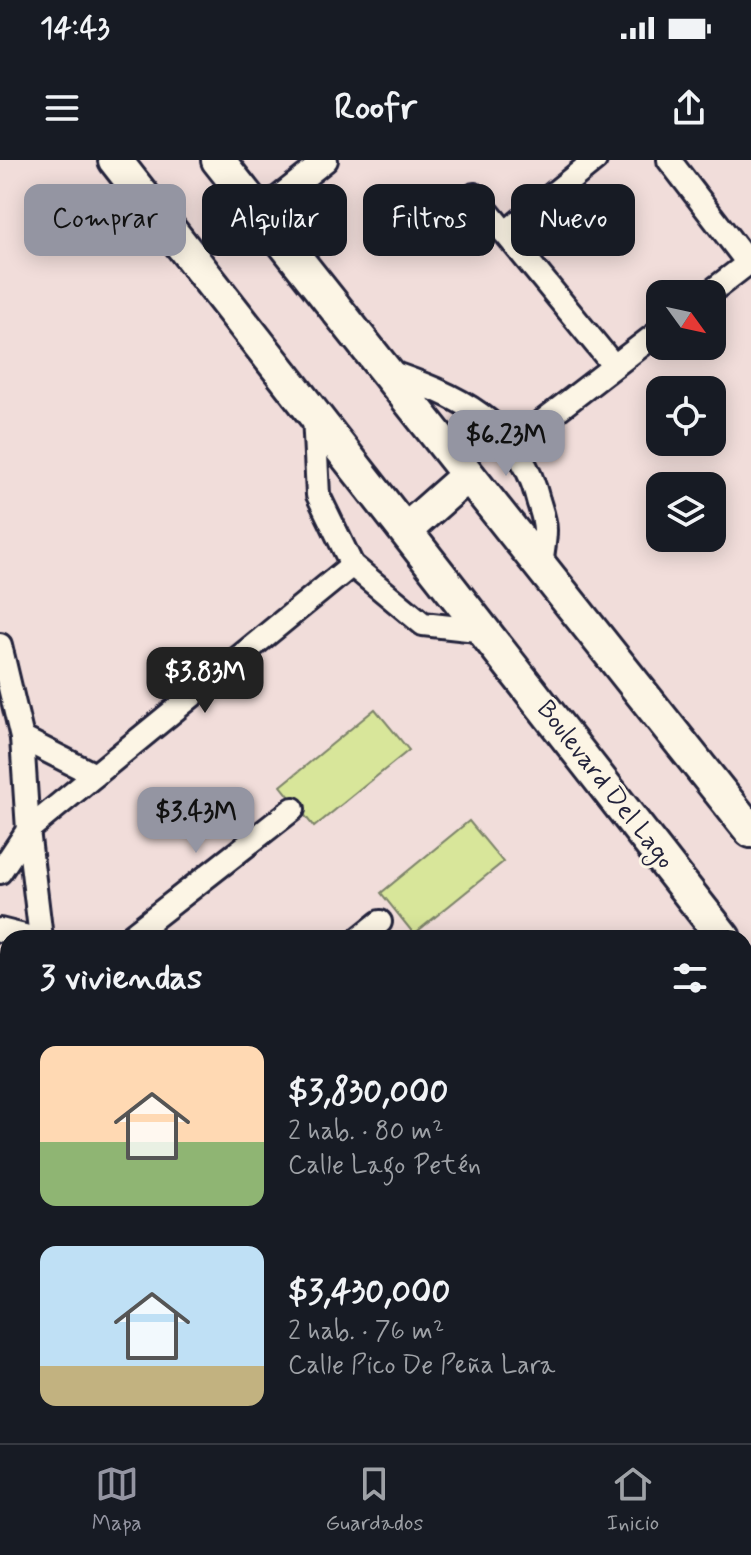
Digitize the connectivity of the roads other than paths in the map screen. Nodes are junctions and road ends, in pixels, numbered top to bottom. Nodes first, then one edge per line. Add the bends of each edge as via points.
1 (115, 160) edge
2 (218, 160) edge
3 (326, 160) edge
4 (595, 160) edge
5 (669, 160) edge
6 (237, 184) edge
7 (296, 184) edge
8 (495, 221) edge
9 (505, 233) junction
10 (293, 256) edge
11 (750, 262) edge
12 (726, 280) edge
13 (646, 342) edge
14 (614, 366) junction
15 (385, 371) junction
16 (314, 415) junction
17 (512, 445) junction
18 (468, 475) junction
19 (406, 530) junction
20 (352, 565) junction
21 (541, 567) junction
22 (486, 631) junction
23 (0, 645) edge
24 (22, 738) junction
25 (95, 775) junction
26 (293, 809) dead end
27 (28, 830) junction
28 (751, 831) edge
29 (0, 872) edge
30 (380, 922) dead end
31 (40, 930) edge
32 (138, 930) edge
33 (370, 930) edge
34 (718, 930) edge

1 - 16 street, Boulevard Del Lago
2 - 6 street
3 - 7 street
4 - 9 street
5 - 11 street
8 - 9 street
9 - 14 street
10 - 15 street
11 - 12 street
13 - 14 street
14 - 17 street
15 - 17 street via 454,398 481,414
15 - 18 street
16 - 19 street, Boulevard Del Lago
16 - 20 street via 318,495
17 - 21 street via 532,480 545,528
18 - 19 street
18 - 21 street
19 - 22 street, Boulevard Del Lago
20 - 22 street via 423,624
20 - 25 street
21 - 28 street
22 - 34 street, Boulevard Del Lago
23 - 24 street
24 - 25 street
24 - 27 street
25 - 27 street
26 - 32 street
27 - 29 street
27 - 31 street
30 - 33 street

